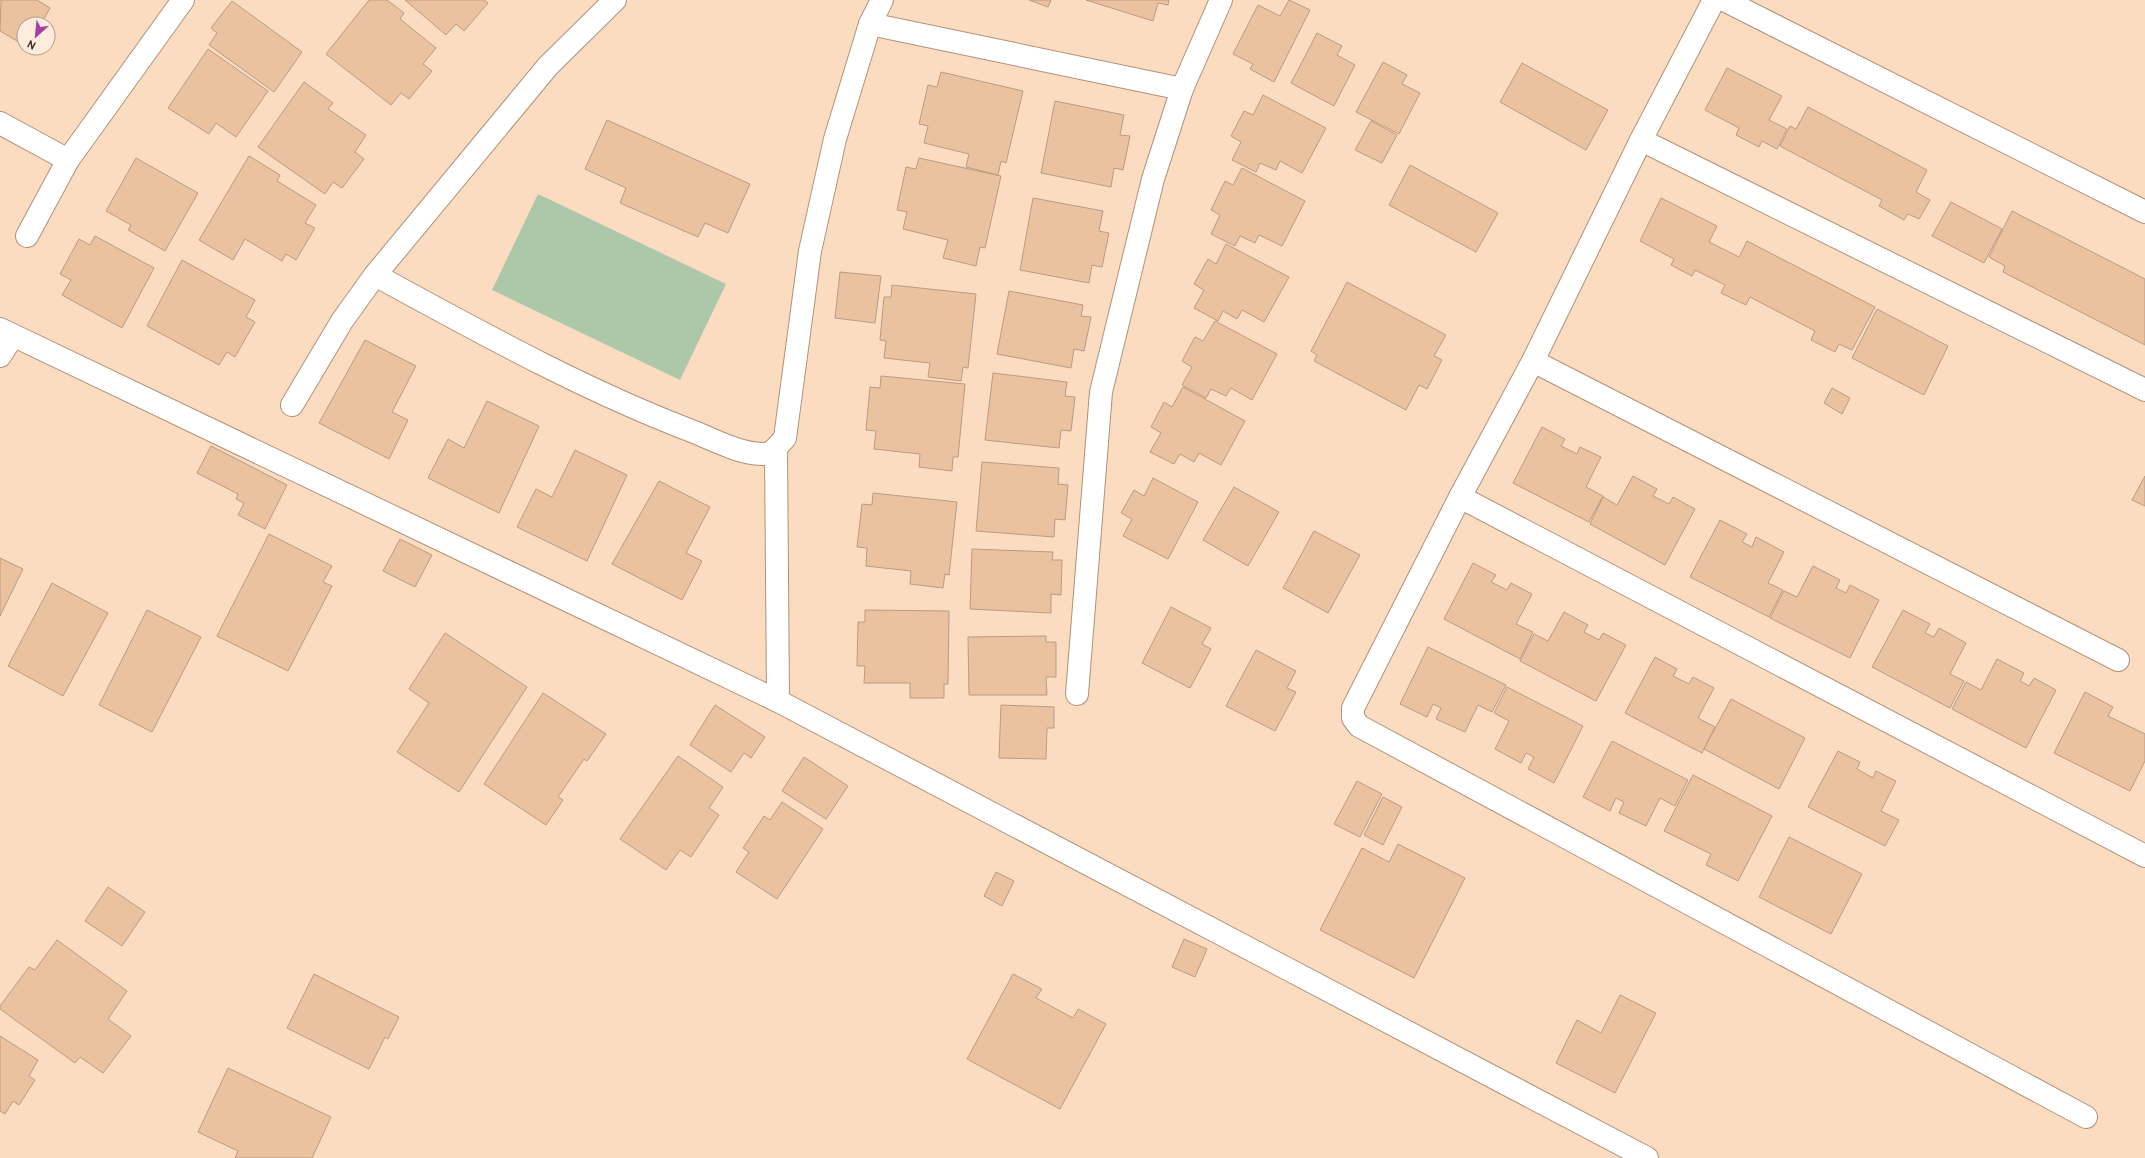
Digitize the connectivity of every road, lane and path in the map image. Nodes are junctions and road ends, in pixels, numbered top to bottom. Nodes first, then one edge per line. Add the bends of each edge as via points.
1 (183, 0) edge
2 (615, 0) edge
3 (882, 0) edge
4 (1221, 0) edge
5 (1714, 0) edge
6 (1724, 0) edge
7 (870, 24) junction
8 (1182, 89) junction
9 (0, 123) edge
10 (1641, 140) junction
11 (68, 160) junction
12 (2145, 212) edge
13 (27, 236) dead end
14 (375, 275) junction
15 (7, 332) edge
16 (0, 356) edge
17 (1533, 361) junction
18 (2145, 390) edge
19 (292, 405) dead end
20 (776, 449) junction
21 (1460, 497) junction
22 (2118, 660) dead end
23 (1077, 694) dead end
24 (778, 701) junction
25 (2145, 856) edge
26 (2086, 1117) dead end
27 (1647, 1158) edge

1 - 11 street
2 - 14 street via 548,66
3 - 7 street
4 - 8 street
5 - 10 street
6 - 12 street
7 - 8 street
7 - 20 street via 835,139 810,251 785,438
8 - 23 street via 1153,179 1101,392
9 - 11 street
10 - 17 street
10 - 18 street
11 - 13 street
14 - 19 street via 342,321
14 - 20 street via 509,347 643,412 746,452 766,454
15 - 16 street
15 - 24 street
17 - 21 street
17 - 22 street
20 - 24 street
21 - 25 street
21 - 26 street via 1353,708 1353,718 1359,726
24 - 27 street

